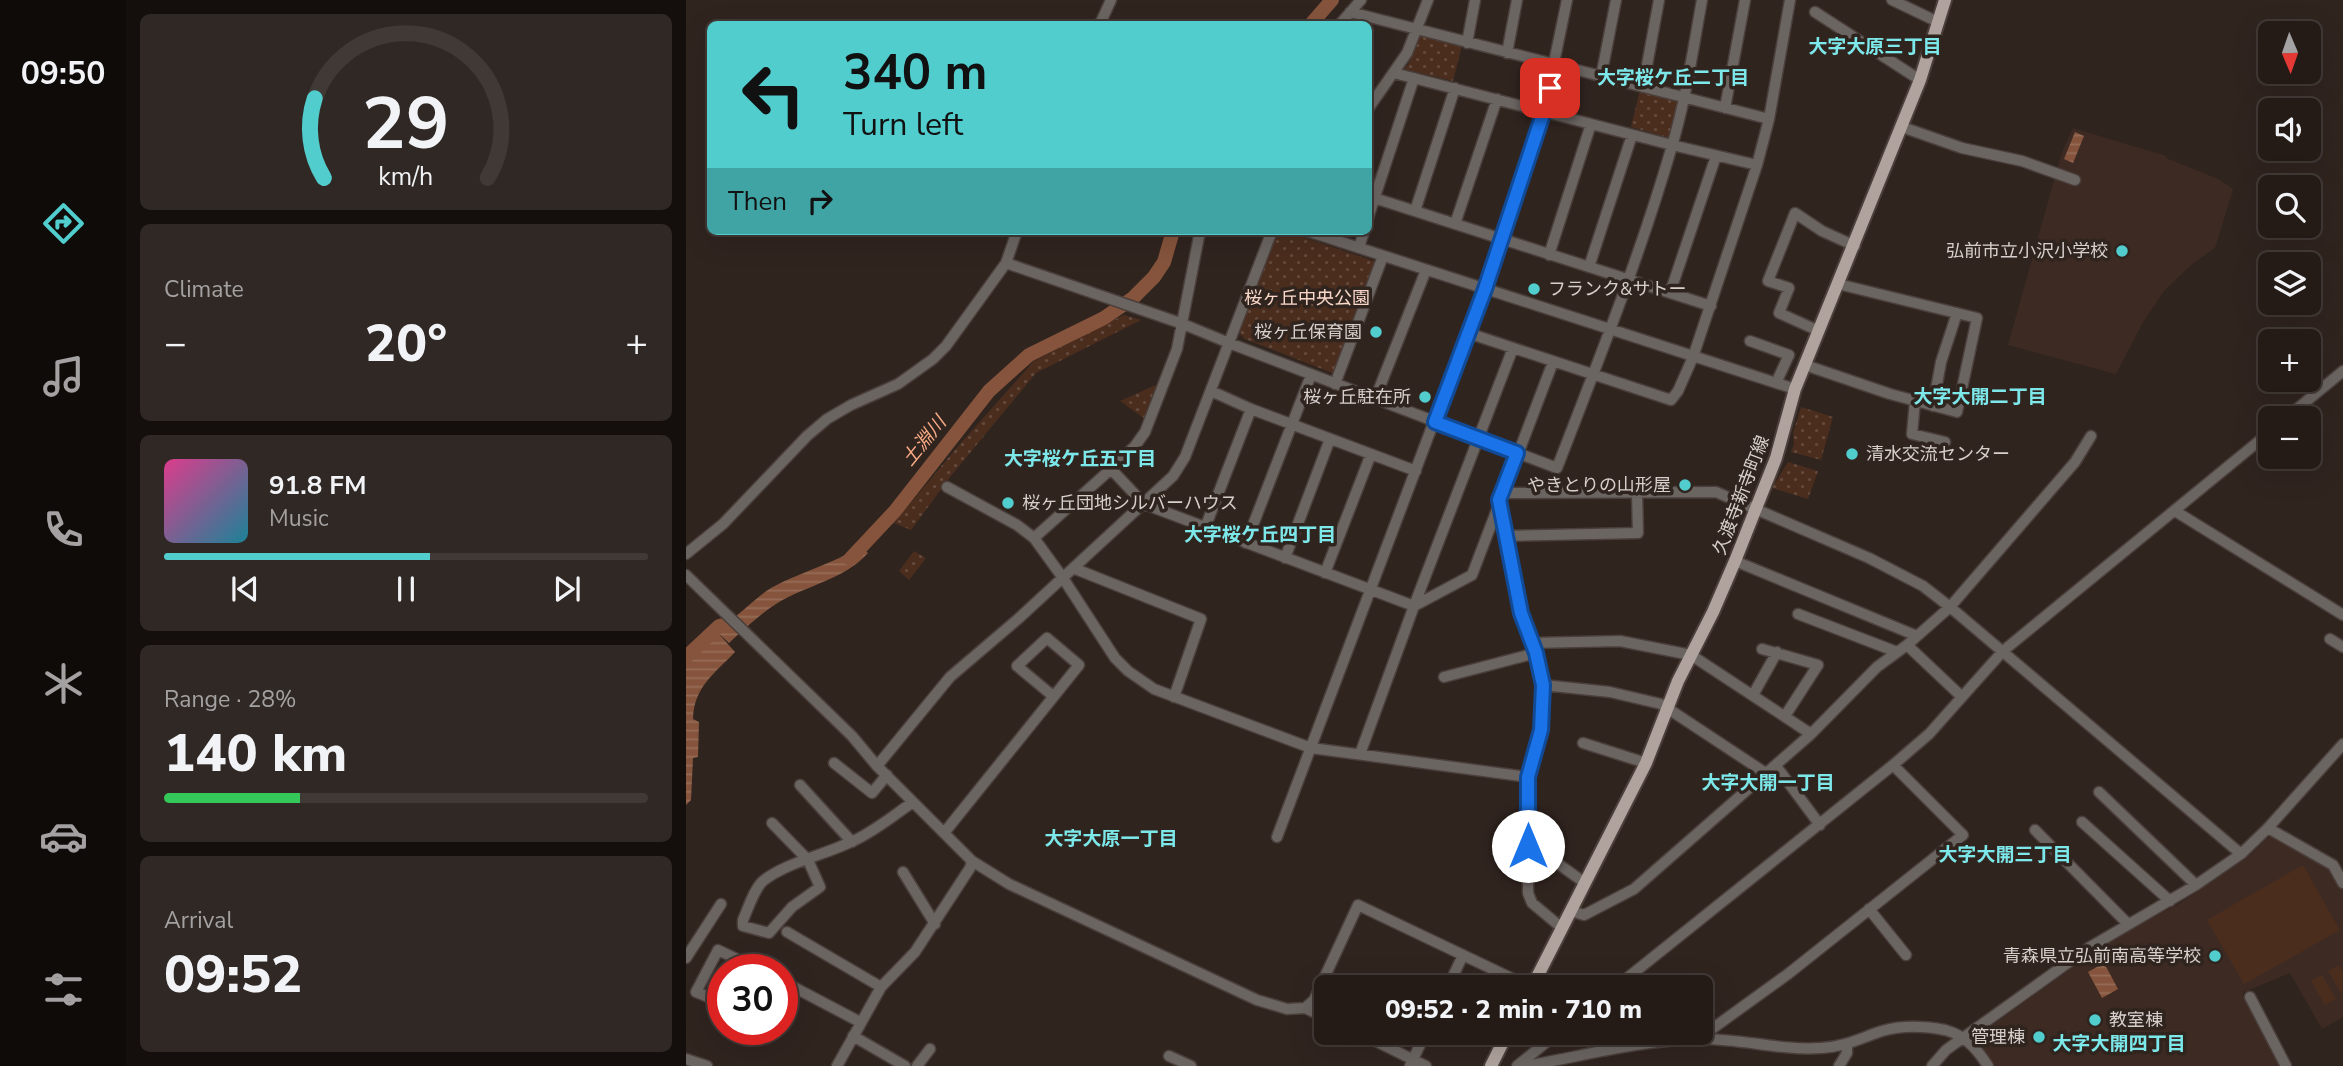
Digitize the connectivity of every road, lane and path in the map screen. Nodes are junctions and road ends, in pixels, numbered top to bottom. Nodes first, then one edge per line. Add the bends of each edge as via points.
1 (1111, 0) edge
2 (1361, 0) edge
3 (1428, 0) edge
4 (1475, 0) edge
5 (1517, 0) edge
6 (1567, 0) edge
7 (1616, 0) edge
8 (1659, 0) edge
9 (1702, 0) edge
10 (1745, 0) edge
11 (1790, 0) edge
12 (1892, 0) edge
13 (1945, 0) edge
14 (1350, 12) junction
15 (1815, 12) dead end
16 (1101, 21) edge
17 (1342, 21) edge
18 (1938, 22) junction
19 (1417, 30) junction
20 (1467, 43) junction
21 (1507, 53) junction
22 (1555, 65) junction
23 (1394, 73) junction
24 (1601, 77) junction
25 (1414, 78) junction
26 (1920, 80) junction
27 (1643, 87) junction
28 (1455, 88) junction
29 (1684, 98) junction
30 (1497, 99) junction
31 (1372, 103) edge
32 (1725, 108) junction
33 (1544, 111) junction
34 (1769, 119) junction
35 (1591, 124) junction
36 (1902, 127) junction
37 (1632, 135) junction
38 (1672, 145) junction
39 (1716, 156) junction
40 (1757, 165) junction
41 (2075, 180) dead end
42 (1372, 197) edge
43 (1415, 211) junction
44 (1455, 224) junction
45 (1016, 235) edge
46 (1199, 235) edge
47 (1270, 235) edge
48 (1319, 235) edge
49 (1363, 235) edge
50 (1501, 239) junction
51 (1855, 246) junction
52 (1359, 248) junction
53 (1549, 254) junction
54 (1383, 256) junction
55 (1006, 263) junction
56 (1589, 267) junction
57 (1426, 270) junction
58 (1628, 280) junction
59 (1838, 284) junction
60 (1485, 289) junction
61 (1670, 293) junction
62 (1711, 306) junction
63 (1957, 313) junction
64 (1183, 324) junction
65 (1611, 330) junction
66 (1819, 331) junction
67 (1468, 333) junction
68 (1750, 341) dead end
69 (1229, 343) junction
70 (1513, 348) junction
71 (1693, 357) junction
72 (1553, 362) junction
73 (1805, 365) junction
74 (2343, 371) edge
75 (1311, 374) junction
76 (1593, 375) junction
77 (1776, 383) junction
78 (1335, 384) junction
79 (1795, 389) junction
80 (1211, 391) junction
81 (1376, 399) junction
82 (1915, 401) junction
83 (1933, 406) junction
84 (2301, 406) edge
85 (1251, 409) junction
86 (1435, 422) junction
87 (1290, 424) junction
88 (2091, 436) dead end
89 (1479, 438) junction
90 (1330, 439) junction
91 (1945, 442) dead end
92 (2258, 442) edge
93 (1517, 453) junction
94 (1371, 454) junction
95 (1111, 469) junction
96 (1416, 471) junction
97 (947, 486) dead end
98 (1637, 492) junction
99 (1501, 497) junction
100 (1144, 504) junction
101 (1757, 508) junction
102 (2175, 511) junction
103 (1205, 528) junction
104 (1505, 536) junction
105 (1034, 538) junction
106 (1246, 543) junction
107 (686, 554) edge
108 (1285, 558) junction
109 (1735, 561) junction
110 (1073, 568) junction
111 (1325, 573) junction
112 (686, 575) edge
113 (1063, 578) junction
114 (1371, 591) junction
115 (1413, 606) junction
116 (1950, 607) junction
117 (1798, 614) dead end
118 (2343, 615) edge
119 (1917, 636) junction
120 (2330, 639) dead end
121 (1907, 645) junction
122 (2343, 647) edge
123 (1534, 648) junction
124 (1762, 649) dead end
125 (2003, 651) junction
126 (1777, 652) junction
127 (1897, 652) junction
128 (1691, 655) junction
129 (1444, 677) dead end
130 (1543, 685) junction
131 (1753, 695) junction
132 (1053, 696) junction
133 (1962, 696) junction
134 (1174, 697) junction
135 (1667, 708) junction
136 (1785, 716) junction
137 (1811, 734) junction
138 (1583, 743) dead end
139 (2343, 744) edge
140 (1311, 748) junction
141 (1360, 754) junction
142 (834, 763) dead end
143 (1646, 763) junction
144 (1776, 765) junction
145 (1894, 765) junction
146 (877, 766) junction
147 (1767, 774) junction
148 (887, 775) junction
149 (1528, 777) junction
150 (800, 785) dead end
151 (2099, 792) dead end
152 (913, 802) junction
153 (2082, 822) dead end
154 (772, 823) dead end
155 (1820, 825) junction
156 (2268, 828) junction
157 (2035, 830) dead end
158 (944, 833) junction
159 (1277, 837) dead end
160 (852, 842) junction
161 (1528, 846) junction
162 (2241, 854) junction
163 (808, 860) junction
164 (972, 861) junction
165 (903, 872) dead end
166 (1585, 883) junction
167 (2343, 883) edge
168 (2196, 885) junction
169 (2170, 901) junction
170 (722, 905) dead end
171 (1869, 909) junction
172 (1571, 911) junction
173 (935, 924) junction
174 (2128, 924) junction
175 (1562, 928) junction
176 (787, 932) dead end
177 (1463, 955) junction
178 (1906, 955) dead end
179 (686, 958) edge
180 (707, 971) edge
181 (1454, 975) edge
182 (1506, 975) edge
183 (1537, 975) edge
184 (1631, 975) edge
185 (881, 987) junction
186 (798, 989) edge
187 (707, 996) edge
188 (2250, 997) dead end
189 (1305, 1008) junction
190 (1314, 1012) edge
191 (860, 1022) junction
192 (1713, 1028) edge
193 (853, 1036) junction
194 (1966, 1038) junction
195 (1713, 1040) edge
196 (1380, 1045) edge
197 (1420, 1045) edge
198 (1502, 1045) edge
199 (1543, 1045) edge
200 (1654, 1045) edge
201 (1847, 1045) junction
202 (930, 1049) dead end
203 (1170, 1056) dead end
204 (686, 1059) edge
205 (1411, 1063) edge
206 (707, 1066) edge
207 (837, 1066) edge
208 (905, 1066) edge
209 (917, 1066) edge
210 (1191, 1066) edge
211 (1426, 1066) edge
212 (1491, 1066) edge
213 (1517, 1066) edge
214 (1526, 1066) edge
215 (1839, 1066) edge
216 (1932, 1066) edge
217 (1988, 1066) edge
218 (2286, 1066) edge

1 - 16 street
2 - 14 street
3 - 19 street
4 - 20 street
5 - 21 street
6 - 22 street
7 - 24 street
8 - 27 street
9 - 29 street
10 - 32 street
11 - 34 street
12 - 18 street
13 - 18 main road, 久渡寺新寺町線
14 - 17 street
14 - 19 street
15 - 26 street
18 - 26 main road, 久渡寺新寺町線
19 - 20 street
19 - 23 street
20 - 21 street
21 - 22 street
22 - 24 street
22 - 33 street
23 - 25 street
23 - 31 street
24 - 27 street
25 - 28 street
25 - 42 street
26 - 36 main road, 久渡寺新寺町線
27 - 29 street
28 - 30 street
28 - 43 street
29 - 32 street
29 - 38 street
30 - 33 street
30 - 44 street
32 - 34 street
33 - 35 street
33 - 50 street
34 - 40 street
35 - 37 street
35 - 53 street
36 - 41 street
36 - 51 main road, 久渡寺新寺町線
37 - 38 street
37 - 56 street
38 - 39 street
38 - 58 street
39 - 40 street
39 - 61 street
40 - 62 street
42 - 43 street
43 - 44 street
44 - 50 street
45 - 55 street
46 - 64 street
47 - 69 street
48 - 52 street
49 - 52 street
50 - 53 street
50 - 60 street
51 - 59 main road, 久渡寺新寺町線
51 - 66 street via 1795,213 1768,281 1789,288 1779,313
52 - 54 street
53 - 56 street
54 - 57 street
54 - 78 street
55 - 64 street
55 - 107 street via 933,359 898,384 827,419 723,524
56 - 58 street
57 - 60 street
57 - 81 street
58 - 61 street
58 - 65 street
59 - 63 street
59 - 66 main road, 久渡寺新寺町線
60 - 65 street
60 - 67 street
61 - 62 street
62 - 71 street
63 - 83 street
63 - 83 street via 1977,318 1957,412
64 - 69 street
64 - 95 street via 1145,432
65 - 71 street
65 - 76 street
66 - 73 main road, 久渡寺新寺町線
67 - 70 street
67 - 86 street
68 - 77 street via 1789,355
69 - 75 street
69 - 80 street
70 - 72 street
70 - 89 street
71 - 76 street via 1671,400
71 - 77 street
72 - 76 street
72 - 93 street
73 - 79 main road, 久渡寺新寺町線
73 - 82 street
74 - 84 street
75 - 78 street
75 - 87 street
76 - 93 street via 1557,468
77 - 79 street
78 - 81 street
79 - 101 main road, 久渡寺新寺町線
80 - 85 street
80 - 100 street via 1185,457
81 - 86 street
82 - 83 street
82 - 91 street via 1912,434
85 - 87 street
85 - 103 street
86 - 89 street
86 - 96 street
87 - 90 street
87 - 106 street
88 - 116 street via 2075,462
89 - 93 street
89 - 115 street
90 - 94 street
90 - 108 street
92 - 102 street
93 - 99 street
94 - 96 street
94 - 111 street
95 - 100 street
95 - 105 street
96 - 114 street
97 - 105 street
98 - 99 street
98 - 101 street via 1716,492
98 - 104 street via 1638,533
99 - 104 street
99 - 115 street via 1472,575
100 - 103 street
100 - 110 street
101 - 109 main road, 久渡寺新寺町線
101 - 116 street via 1899,573
102 - 118 street
102 - 125 street
103 - 106 street
104 - 123 street via 1521,613
105 - 113 street
106 - 108 street
108 - 111 street
109 - 119 street
109 - 128 main road, 久渡寺新寺町線
110 - 113 street
110 - 134 street via 1202,619
111 - 114 street
112 - 146 street via 852,736
113 - 134 street via 1115,658 1141,681
113 - 146 street via 950,677
114 - 115 street
114 - 140 street
115 - 141 street
116 - 119 street
116 - 125 street
117 - 127 street
119 - 121 street
120 - 122 street
121 - 127 street
121 - 133 street
123 - 128 street via 1620,641
123 - 129 street
123 - 130 street
124 - 126 street
125 - 133 street
125 - 162 street
126 - 131 street
126 - 136 street via 1818,666
127 - 137 street
128 - 131 street
128 - 135 main road, 久渡寺新寺町線
130 - 135 street via 1610,692
130 - 149 street via 1541,730
131 - 136 street
132 - 132 street via 1017,666 1047,638 1079,665
132 - 158 street
133 - 145 street
134 - 140 street
135 - 143 main road, 久渡寺新寺町線
135 - 147 street
136 - 137 street
137 - 144 street
138 - 143 street
139 - 156 street
140 - 141 street
140 - 159 street
141 - 149 street
142 - 148 street via 872,793
143 - 166 main road, 久渡寺新寺町線
144 - 147 street
144 - 155 street
145 - 155 street
145 - 171 street via 1963,835
146 - 148 street
147 - 172 street via 1634,889 1584,915
148 - 152 street
149 - 161 street
150 - 160 street
151 - 168 street
152 - 158 street
152 - 160 street
153 - 169 street
154 - 163 street
155 - 184 street
156 - 162 street
156 - 167 street via 2333,865
157 - 174 street
158 - 164 street
160 - 163 street
161 - 166 street
161 - 175 street via 1532,903
162 - 168 street
163 - 163 street via 761,882 743,926 769,933 792,907 820,887
164 - 173 street
164 - 189 street via 1009,884 1257,1000 1287,1009
165 - 173 street
166 - 172 main road, 久渡寺新寺町線
168 - 169 street
169 - 174 street
170 - 179 street
171 - 178 street
171 - 192 street
172 - 175 main road, 久渡寺新寺町線
173 - 185 street via 915,953
174 - 194 street
175 - 183 main road, 久渡寺新寺町線
176 - 185 street
177 - 181 street
177 - 182 street
177 - 189 street via 1358,905 1314,1000
180 - 187 street via 696,992
185 - 191 street
186 - 191 street
188 - 218 street
189 - 190 street
191 - 193 street
193 - 207 street
193 - 208 street
194 - 201 street via 1921,1026 1900,1027
194 - 216 street
194 - 217 street
195 - 201 street via 1820,1049
196 - 205 street
197 - 205 street
198 - 212 main road
199 - 213 street
200 - 214 street
201 - 215 street
202 - 209 street
203 - 210 street
204 - 206 street
205 - 211 street

